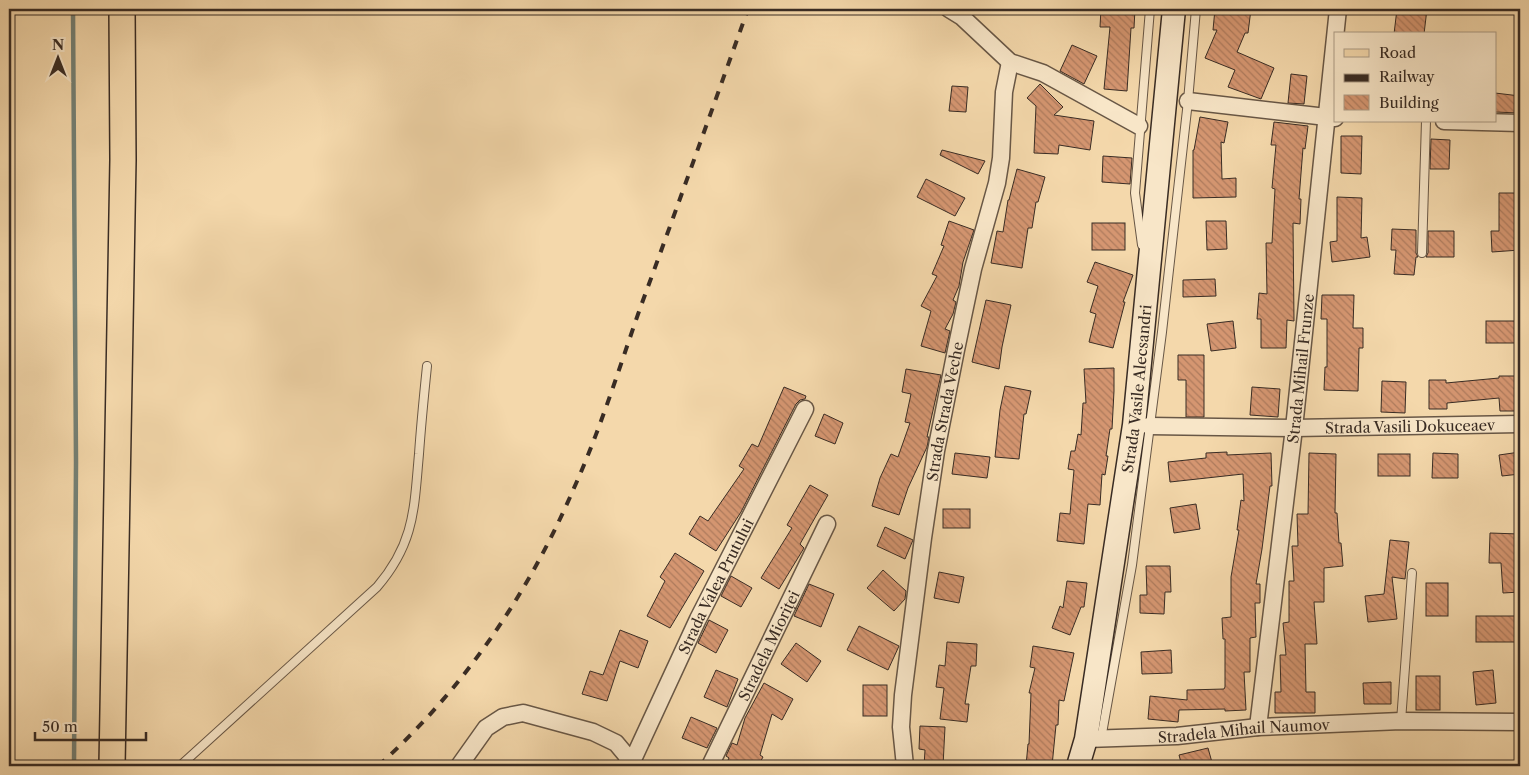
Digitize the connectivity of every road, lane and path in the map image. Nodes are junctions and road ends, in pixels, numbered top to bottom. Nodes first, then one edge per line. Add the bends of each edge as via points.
1 (122, 9) edge
2 (949, 9) edge
3 (1150, 9) edge
4 (1174, 9) edge
5 (1196, 9) edge
6 (1338, 9) edge
7 (1337, 32) edge
8 (1010, 62) junction
9 (1334, 71) edge
10 (1188, 101) junction
11 (1331, 118) edge
12 (1426, 122) edge
13 (1482, 122) edge
14 (1520, 123) edge
15 (1139, 126) junction
16 (1422, 253) dead end
17 (1147, 284) junction
18 (427, 366) dead end
19 (805, 409) dead end
20 (1520, 424) edge
21 (1150, 426) junction
22 (1294, 428) junction
23 (827, 524) dead end
24 (1412, 573) dead end
25 (1401, 720) junction
26 (1520, 722) edge
27 (1258, 727) junction
28 (1093, 739) junction
29 (112, 766) edge
30 (180, 766) edge
31 (459, 766) edge
32 (630, 766) edge
33 (710, 766) edge
34 (905, 766) edge
35 (1078, 766) edge

1 - 29 main road via 123,170
2 - 8 street
3 - 15 lane
4 - 17 main road, Strada Vasile Alecsandri
5 - 10 lane
6 - 7 street, Strada Mihail Frunze
8 - 15 street via 1043,72
8 - 34 street, Strada Strada Veche via 1004,92 998,175 956,350 922,538 903,694 901,727
9 - 11 street, Strada Mihail Frunze
10 - 11 street
10 - 21 lane
11 - 22 street, Strada Mihail Frunze
12 - 16 lane
13 - 14 street
15 - 17 lane via 1135,193
17 - 28 main road, Strada Vasile Alecsandri via 1134,425
18 - 30 lane via 416,501 406,538 394,564 377,586
19 - 32 street, Strada Valea Prutului via 698,619
20 - 22 street, Strada Vasili Dokuceaev
21 - 22 street, Strada Vasili Dokuceaev
21 - 28 lane via 1132,564
22 - 27 street, Strada Mihail Frunze
23 - 33 street, Stradela Mioriței
24 - 25 lane
25 - 26 street, Stradela Mihail Naumov
25 - 27 street, Stradela Mihail Naumov
27 - 28 street, Stradela Mihail Naumov via 1177,736
28 - 35 main road, Strada Vasile Alecsandri
31 - 32 street via 486,728 503,717 523,713 593,732 616,743

